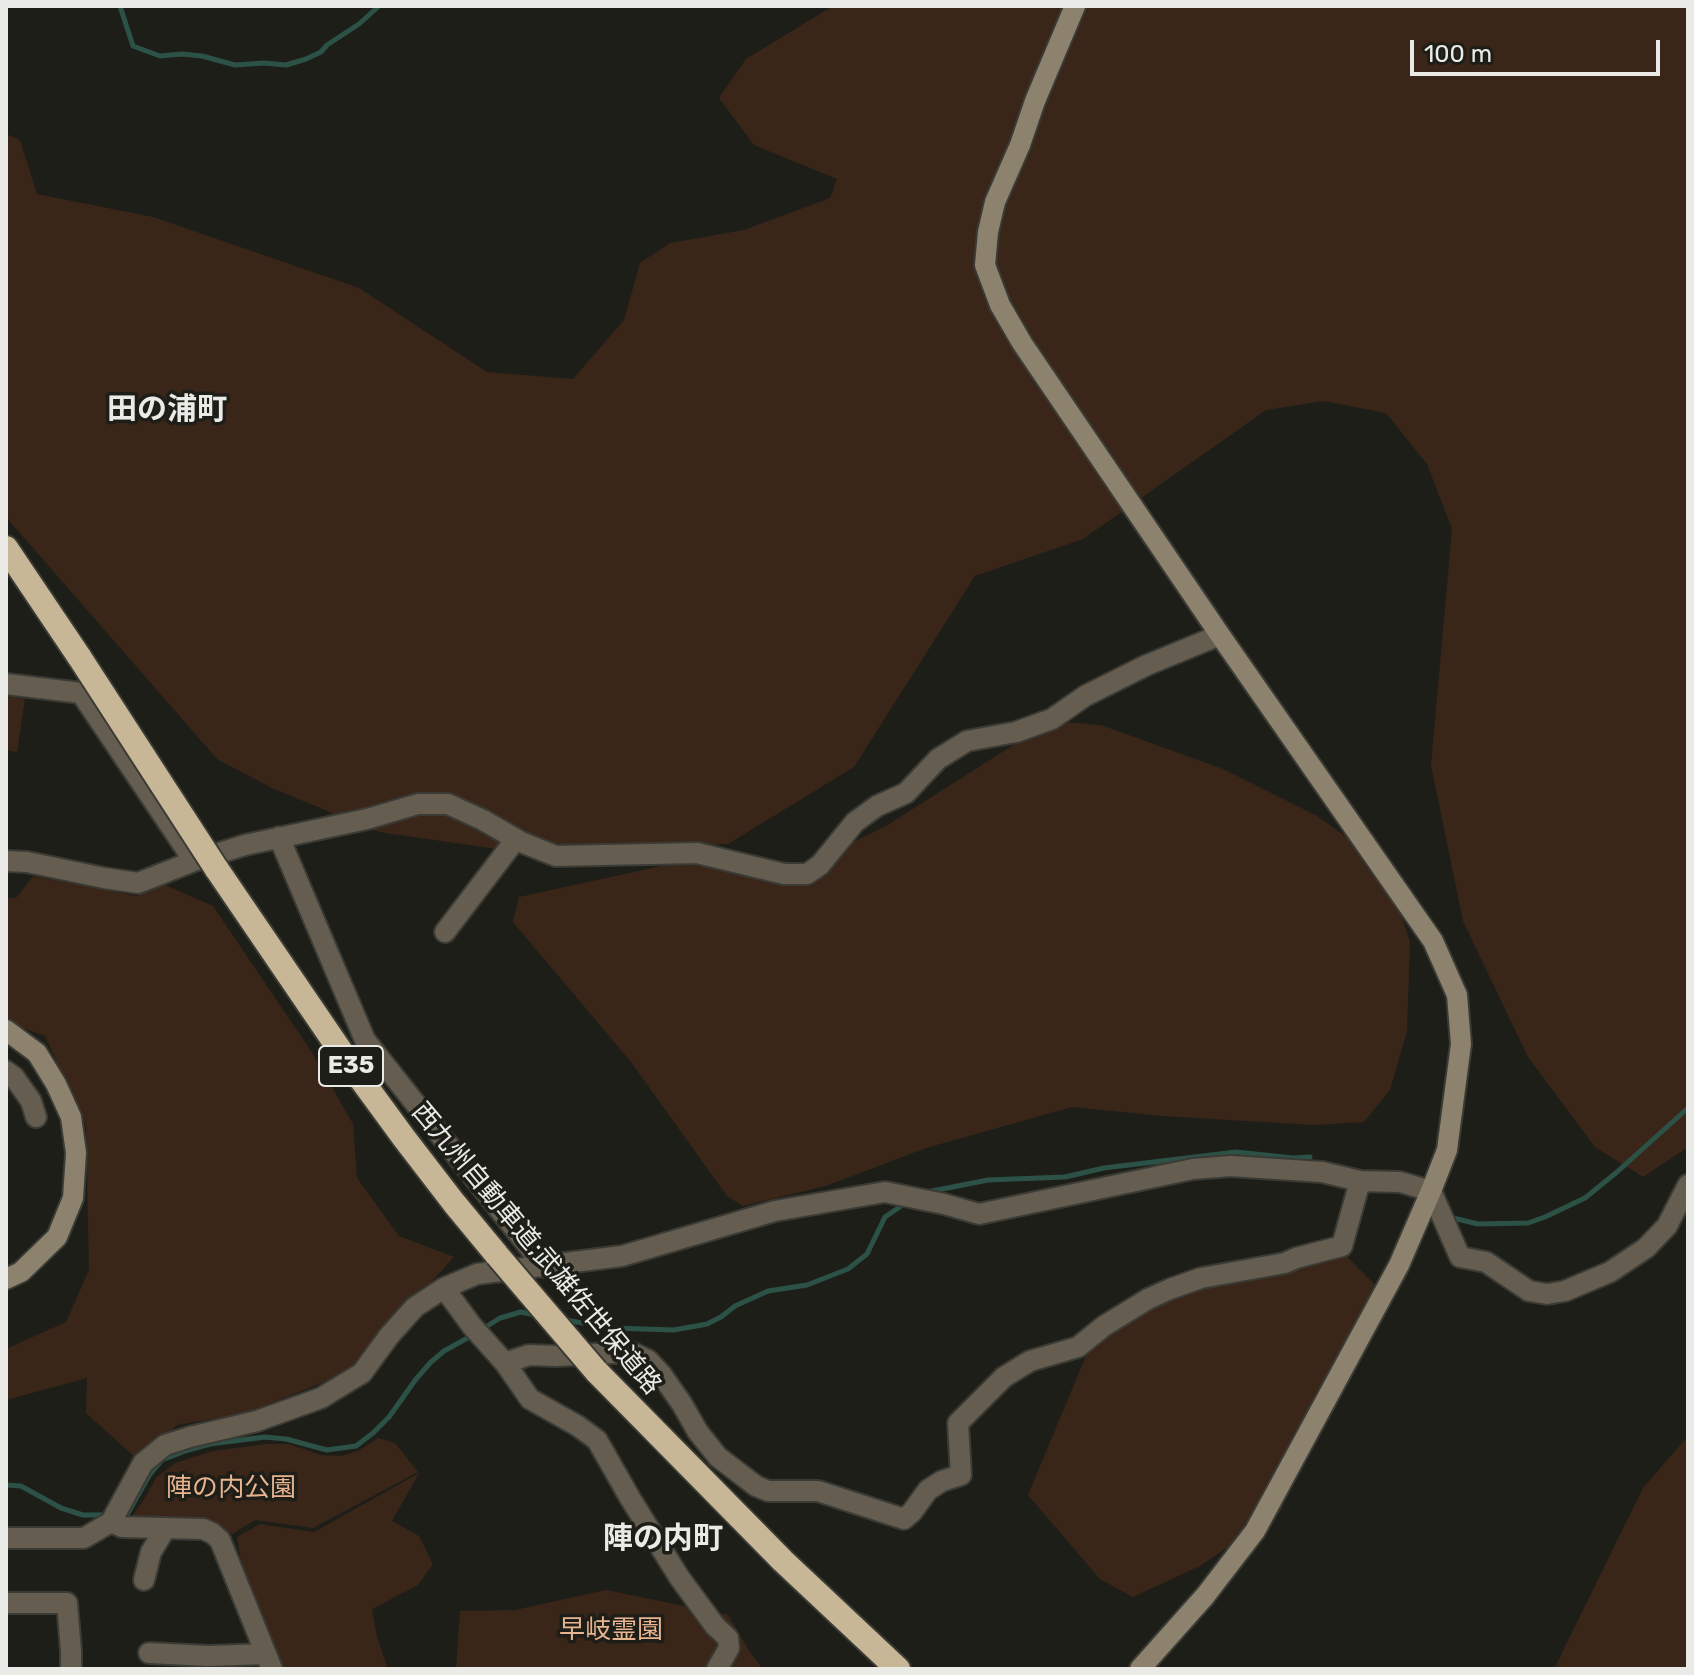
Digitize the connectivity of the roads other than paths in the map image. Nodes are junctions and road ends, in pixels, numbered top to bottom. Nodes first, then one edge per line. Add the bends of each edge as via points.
1 (1075, 6) edge
2 (6, 548) edge
3 (6, 562) edge
4 (1220, 635) junction
5 (80, 658) junction
6 (6, 684) edge
7 (279, 837) junction
8 (516, 839) junction
9 (6, 861) edge
10 (205, 865) junction
11 (445, 932) dead end
12 (6, 1030) edge
13 (6, 1071) edge
14 (36, 1117) dead end
15 (1360, 1181) junction
16 (1688, 1185) edge
17 (1431, 1191) junction
18 (545, 1267) junction
19 (6, 1279) edge
20 (444, 1288) junction
21 (505, 1363) junction
22 (114, 1516) junction
23 (165, 1529) junction
24 (6, 1538) edge
25 (144, 1580) dead end
26 (6, 1603) edge
27 (149, 1653) dead end
28 (268, 1662) edge
29 (71, 1669) edge
30 (717, 1669) edge
31 (898, 1669) edge
32 (1140, 1669) edge

1 - 4 street via 995,202 985,265 1022,343
2 - 5 highway, 西九州自動車道;武雄佐世保道路 / E35
3 - 5 highway, 西九州自動車道;武雄佐世保道路 / E35
4 - 8 street via 1122,677 1052,719 967,741 938,759 906,793 855,822 807,874 784,874 697,853 556,856
4 - 17 street via 1433,941 1457,995 1461,1044 1456,1088 1447,1150
5 - 10 highway, 西九州自動車道;武雄佐世保道路 / E35, bridge
6 - 10 street via 81,693
7 - 8 street via 418,804 448,804
7 - 10 street
7 - 18 street via 365,1040
8 - 11 street
9 - 10 street via 138,883
10 - 31 highway, 西九州自動車道;武雄佐世保道路 / E35, bridge via 454,1203 596,1371 772,1551
12 - 19 street via 37,1053 56,1084 71,1117 76,1153 73,1198 57,1237 21,1272
13 - 14 street via 31,1101
15 - 17 street via 1400,1182
15 - 18 street via 1322,1172 1193,1169 979,1214 885,1192 775,1211 622,1256
15 - 21 street via 1342,1246 1170,1289 1078,1347 1030,1361 1004,1377 958,1423 961,1475 928,1490 904,1519 818,1491 768,1491 756,1486 718,1457 661,1374 631,1352 529,1355
16 - 17 street via 1667,1226 1646,1248 1610,1272 1547,1294 1529,1291 1486,1262 1460,1257
17 - 32 street via 1399,1265 1255,1531
18 - 20 street via 477,1274
20 - 21 street
20 - 22 street via 415,1307 362,1373 321,1398 165,1445 143,1463
21 - 30 street via 530,1399 597,1440 679,1577 728,1638 729,1648
22 - 23 street via 122,1527
22 - 24 street via 84,1538
23 - 25 street via 151,1552
23 - 28 street via 203,1529 220,1540
26 - 29 street via 67,1603
27 - 28 street via 254,1656

